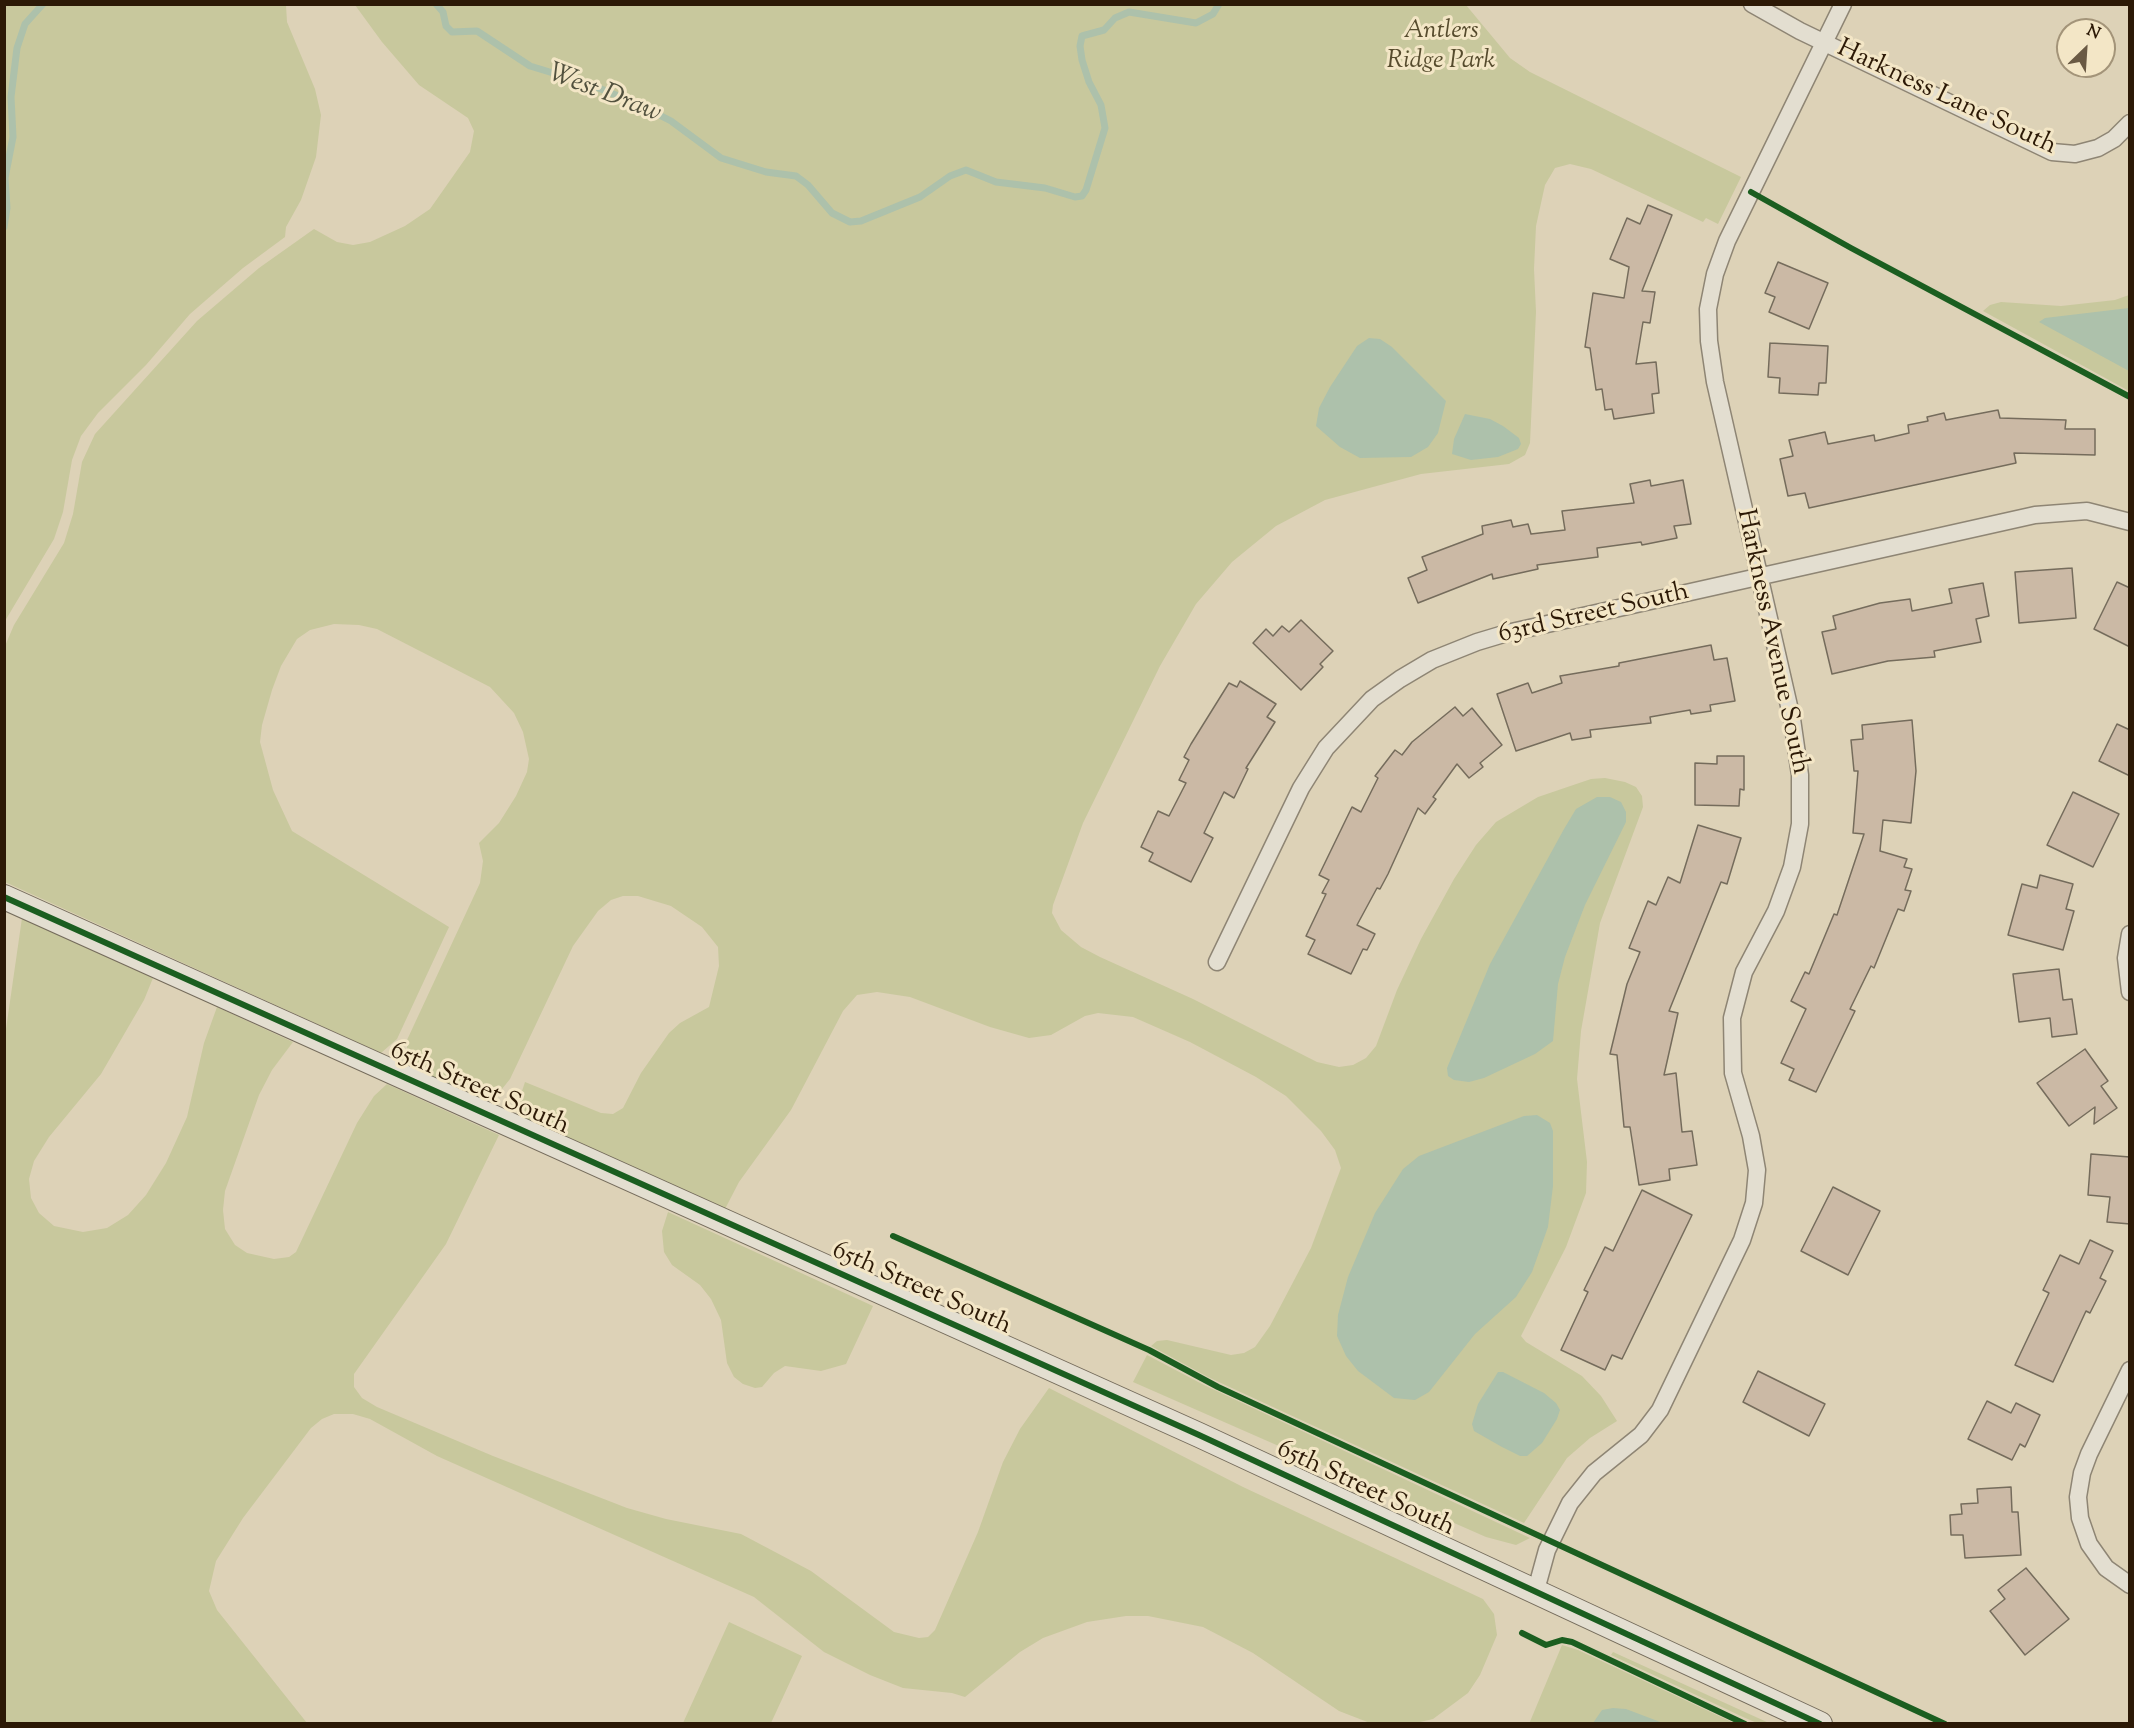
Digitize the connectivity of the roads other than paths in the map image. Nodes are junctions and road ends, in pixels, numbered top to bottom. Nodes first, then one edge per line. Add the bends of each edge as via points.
1 (1752, 4) edge
2 (1843, 4) edge
3 (1824, 43) junction
4 (2130, 123) edge
5 (2130, 522) edge
6 (1760, 578) junction
7 (4, 897) edge
8 (2130, 934) edge
9 (1217, 962) dead end
10 (2130, 992) edge
11 (2130, 1370) edge
12 (2130, 1585) edge
13 (1536, 1590) junction
14 (1820, 1724) edge

1 - 3 street, Harkness Lane South
2 - 3 street, Harkness Avenue South
3 - 4 street, Harkness Lane South via 2052,152 2075,154 2098,148
3 - 6 street, Harkness Avenue South via 1727,241 1710,298 1711,357
5 - 6 street, 63rd Street South via 2087,511 2048,513
6 - 9 street, 63rd Street South via 1476,642 1432,660 1393,683 1359,711 1317,761
6 - 13 street, Harkness Avenue South via 1794,730 1801,812 1796,852 1785,890 1744,972 1732,1018 1733,1073 1757,1170 1754,1203 1742,1240 1660,1410 1641,1435 1594,1473 1570,1503 1547,1550
7 - 13 street, 65th Street South
8 - 10 street via 2126,958
11 - 12 street via 2087,1459 2078,1497 2089,1544 2111,1572
13 - 14 street, 65th Street South

